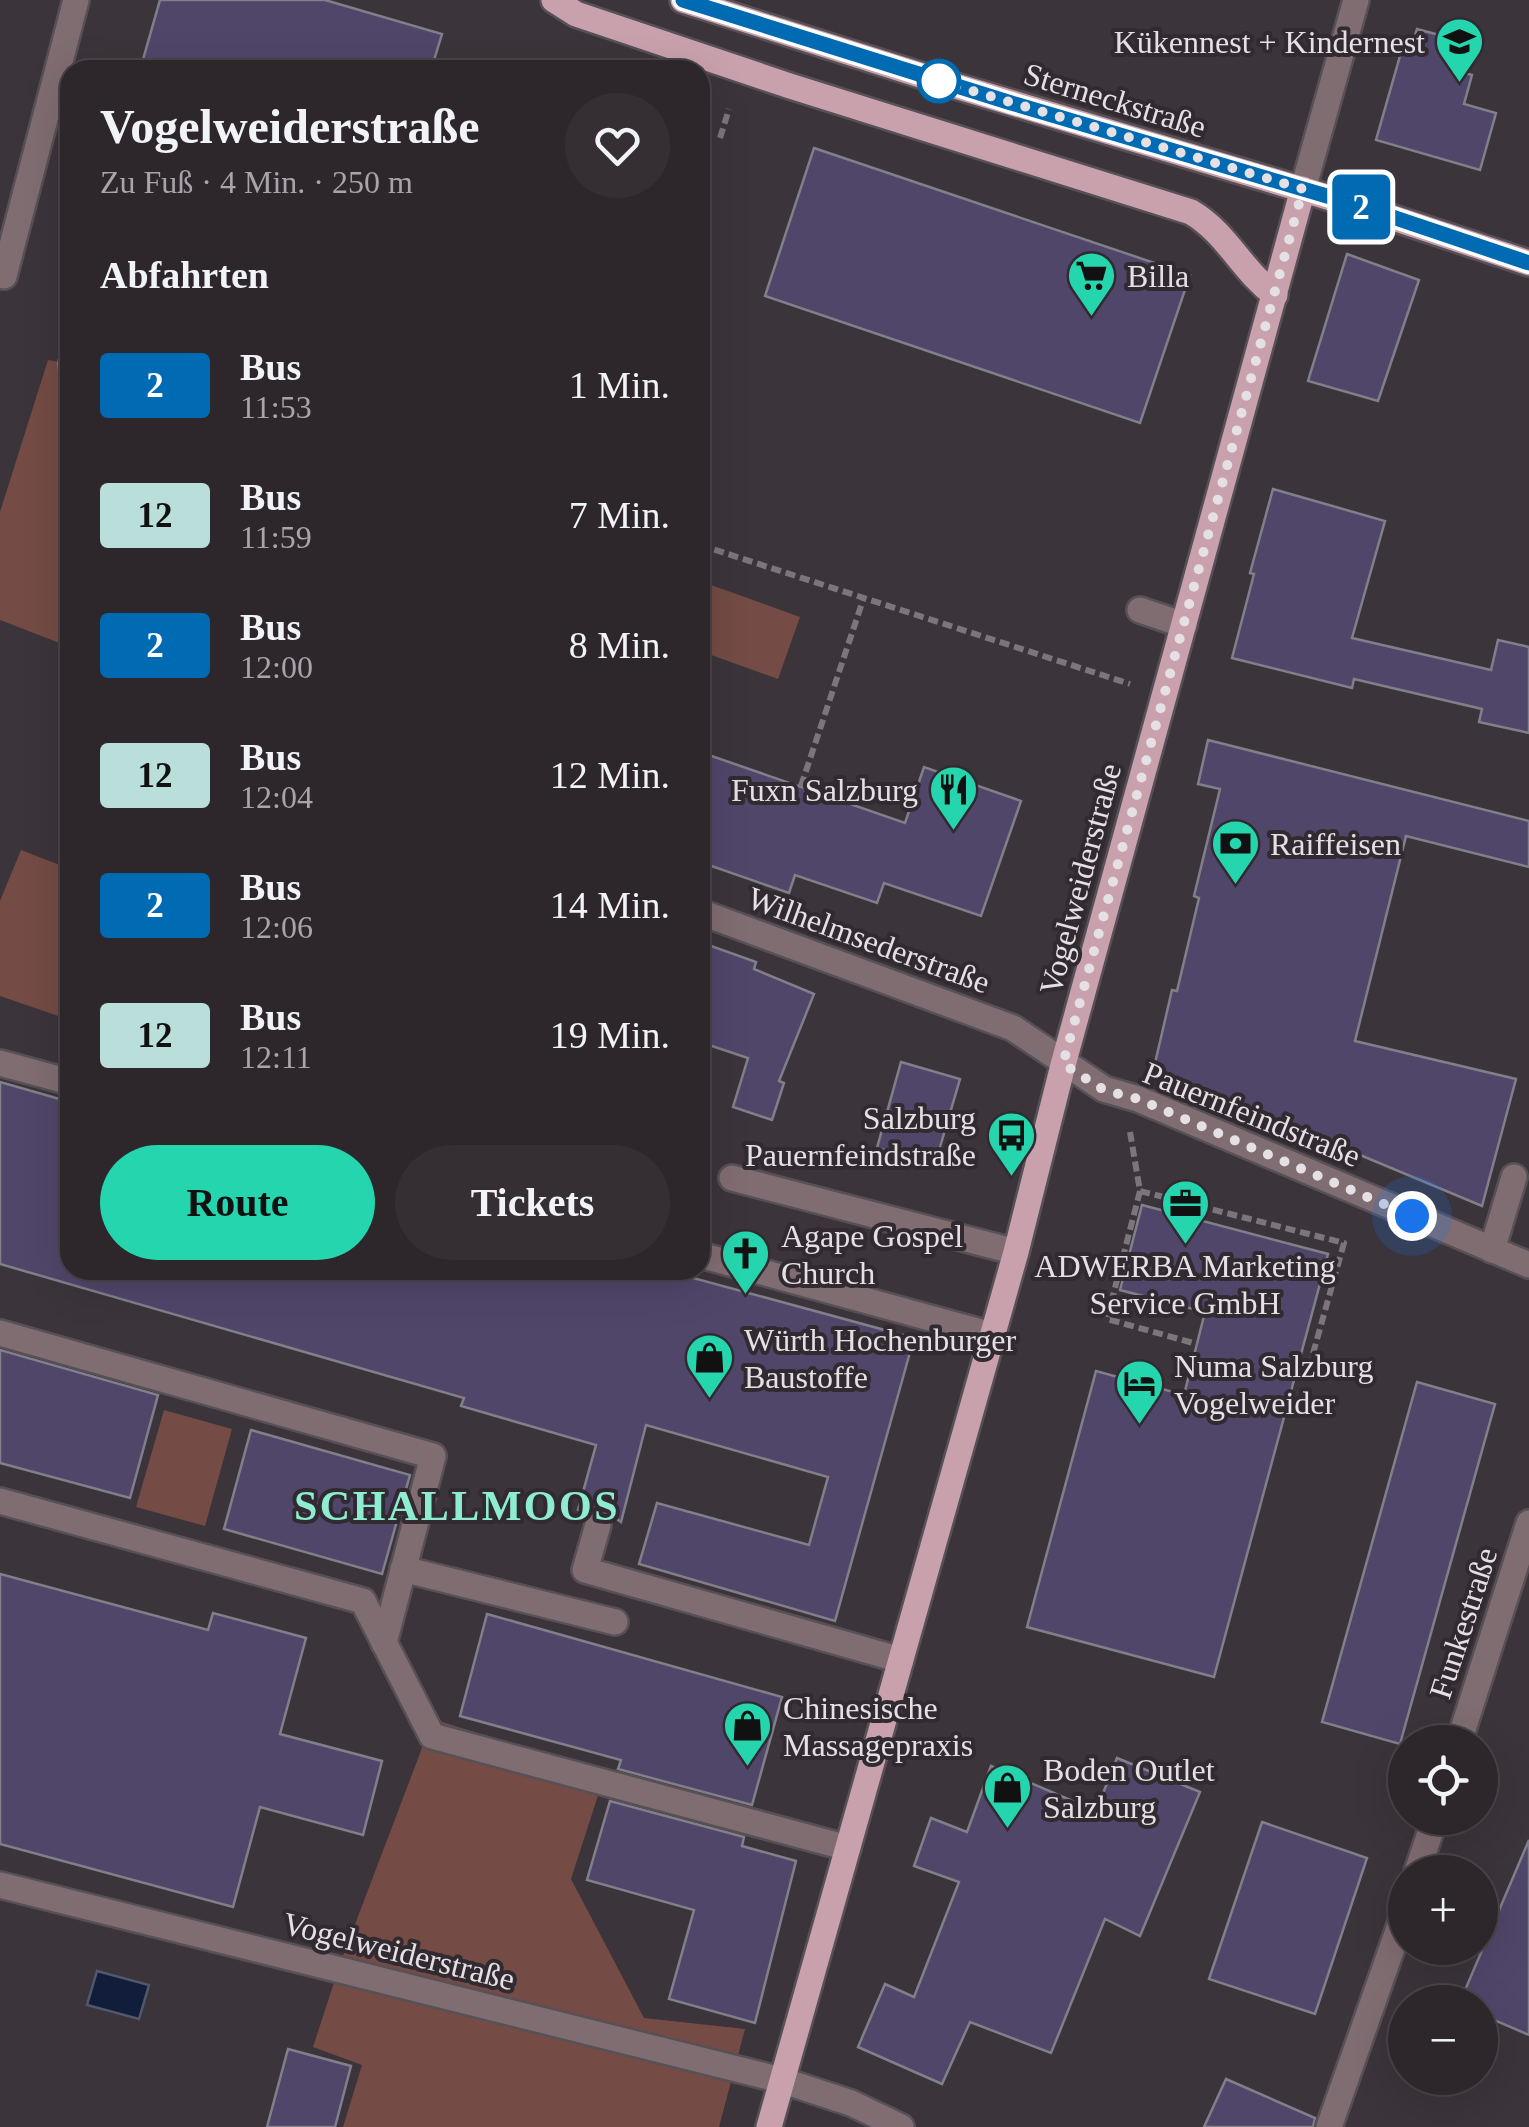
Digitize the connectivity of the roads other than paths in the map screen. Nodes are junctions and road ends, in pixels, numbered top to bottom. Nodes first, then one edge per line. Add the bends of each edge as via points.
1 (76, 0) edge
2 (554, 0) edge
3 (682, 0) edge
4 (1356, 0) edge
5 (60, 60) edge
6 (60, 61) edge
7 (1303, 189) junction
8 (1529, 262) edge
9 (4, 276) dead end
10 (1274, 295) junction
11 (1140, 610) dead end
12 (1184, 625) junction
13 (710, 916) edge
14 (0, 1063) edge
15 (1063, 1064) junction
16 (60, 1079) edge
17 (1514, 1176) dead end
18 (732, 1178) dead end
19 (1492, 1250) junction
20 (1016, 1252) junction
21 (710, 1258) edge
22 (1529, 1265) edge
23 (0, 1333) edge
24 (992, 1335) junction
25 (0, 1501) edge
26 (1529, 1523) edge
27 (598, 1525) dead end
28 (403, 1570) junction
29 (615, 1622) dead end
30 (384, 1643) junction
31 (901, 1660) junction
32 (1464, 1725) edge
33 (848, 1848) junction
34 (0, 1885) edge
35 (1388, 1960) edge
36 (782, 2080) junction
37 (769, 2127) edge
38 (901, 2127) edge
39 (1329, 2127) edge

1 - 5 street
2 - 10 main road via 576,14 790,86 1192,212
3 - 7 main road, Sterneckstraße
4 - 7 street, Vogelweiderstraße
6 - 9 street
7 - 8 main road, Sterneckstraße
7 - 10 main road, Vogelweiderstraße
10 - 12 main road, Vogelweiderstraße
11 - 12 street
12 - 15 main road, Vogelweiderstraße
13 - 15 street, Wilhelmsederstraße via 1013,1028
14 - 16 street
15 - 19 street, Pauernfeindstraße via 1104,1090
15 - 20 main road, Vogelweiderstraße
17 - 19 street
18 - 20 street
19 - 22 street, Pauernfeindstraße
20 - 24 main road, Vogelweiderstraße
21 - 24 street
23 - 28 street via 433,1456
24 - 31 main road, Vogelweiderstraße
25 - 30 street via 362,1601
26 - 32 street, Funkestraße
27 - 31 street via 585,1570
28 - 29 street
28 - 30 street
30 - 33 street via 432,1736
31 - 33 main road, Vogelweiderstraße
33 - 36 main road, Vogelweiderstraße
34 - 36 street, Vogelweiderstraße
35 - 39 street
36 - 37 main road, Vogelweiderstraße
36 - 38 street

